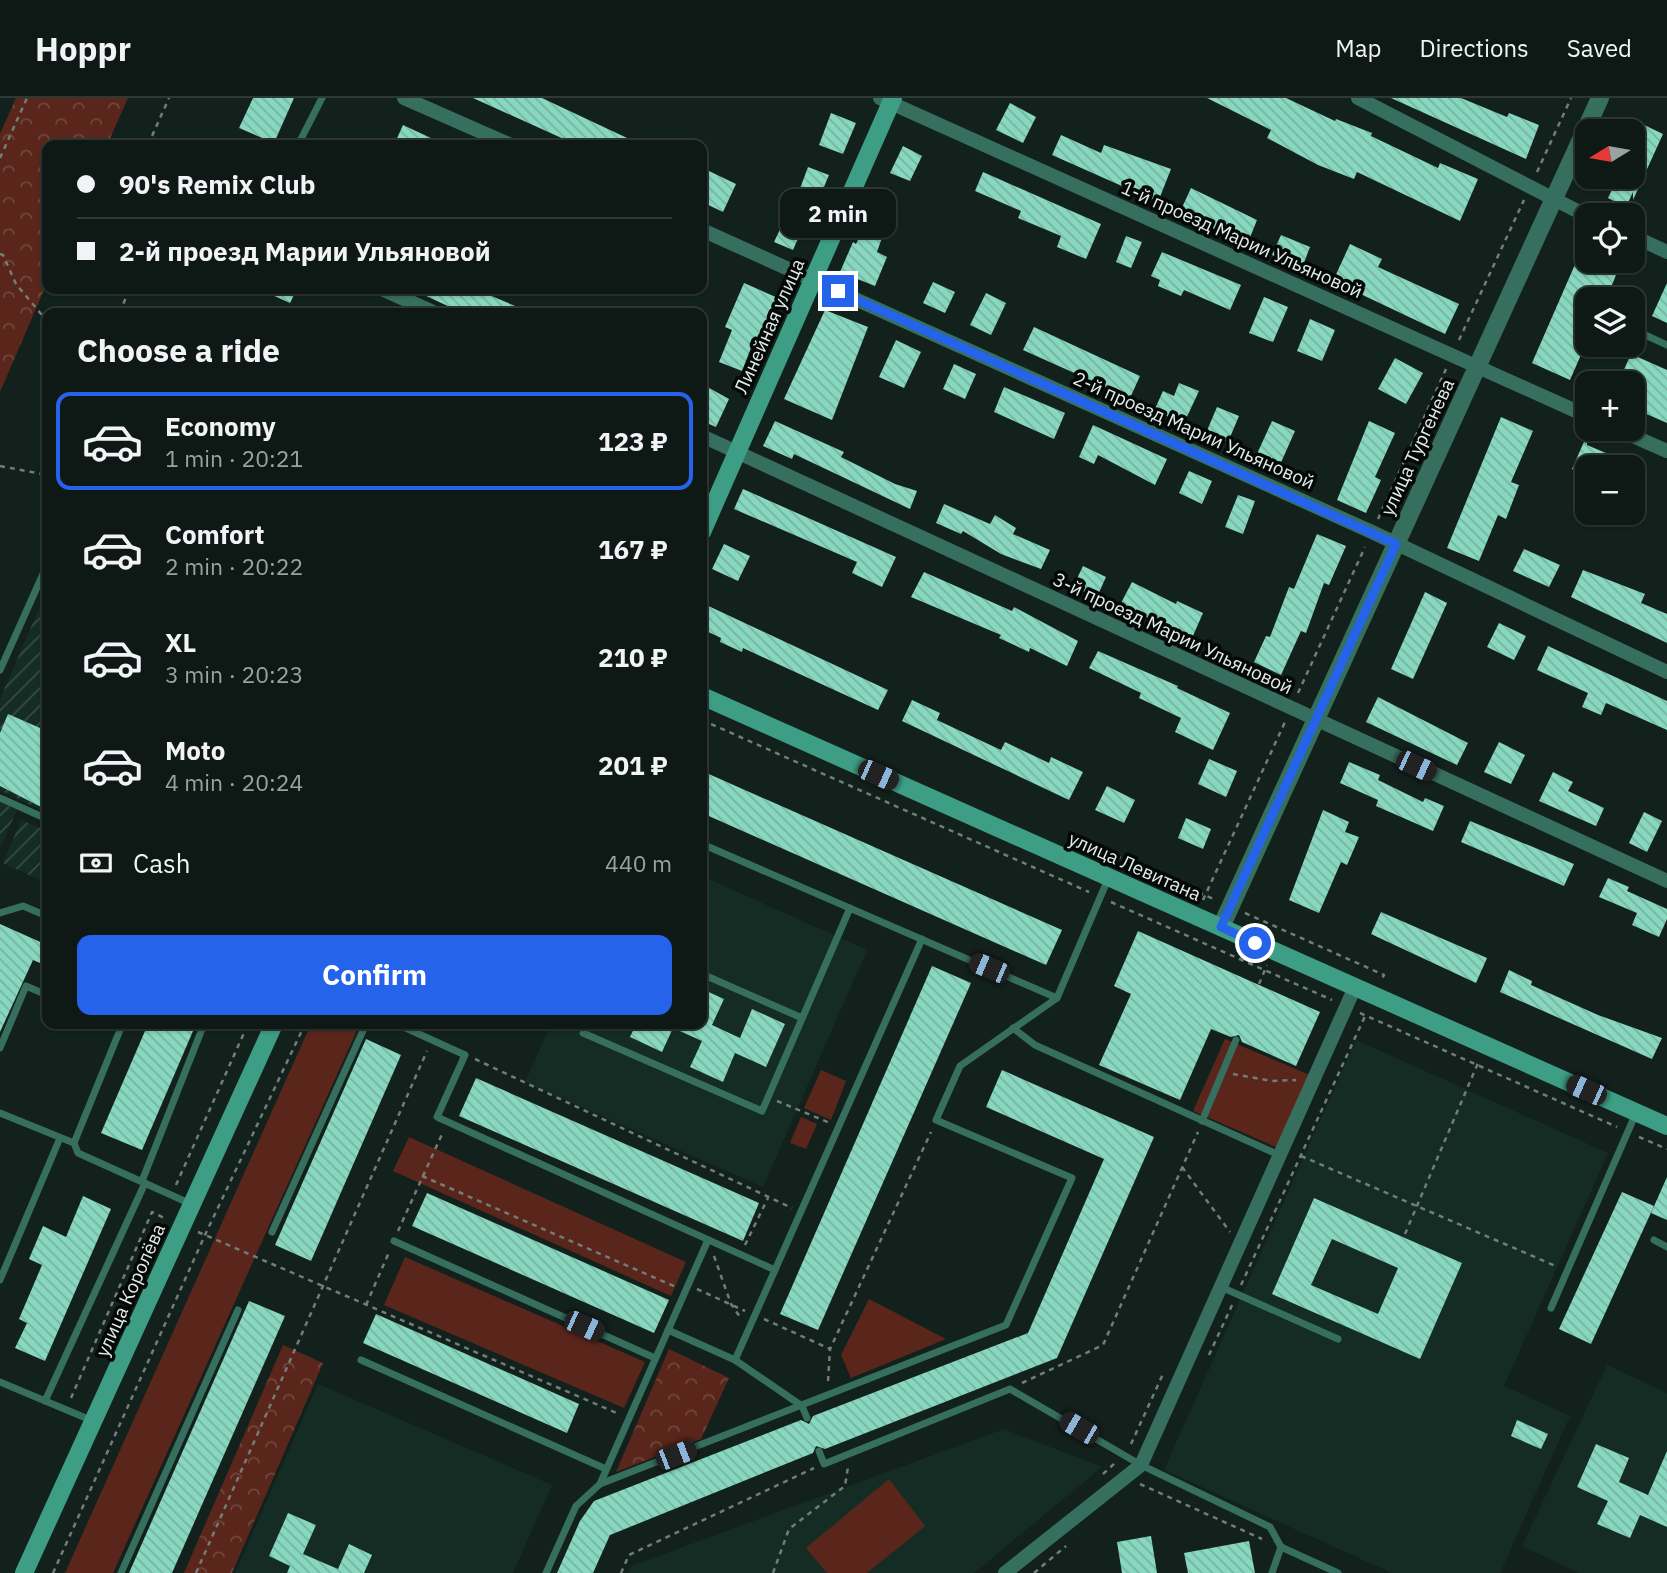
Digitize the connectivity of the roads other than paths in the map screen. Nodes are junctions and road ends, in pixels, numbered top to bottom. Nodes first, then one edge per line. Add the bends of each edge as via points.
1 (322, 98) edge
2 (404, 98) edge
3 (1358, 98) edge
4 (1600, 98) edge
5 (888, 100) edge
6 (301, 140) edge
7 (500, 140) edge
8 (1553, 201) junction
9 (1575, 211) edge
10 (707, 232) edge
11 (1645, 242) edge
12 (1667, 252) edge
13 (813, 279) junction
14 (393, 294) edge
15 (424, 308) edge
16 (1645, 335) edge
17 (1667, 345) edge
18 (1477, 366) junction
19 (1575, 411) edge
20 (707, 438) edge
21 (1644, 441) edge
22 (1667, 451) edge
23 (737, 452) junction
24 (707, 521) edge
25 (1396, 544) junction
26 (42, 576) edge
27 (0, 670) edge
28 (1667, 672) edge
29 (707, 698) edge
30 (1315, 719) junction
31 (0, 798) edge
32 (42, 817) edge
33 (707, 846) edge
34 (1109, 878) junction
35 (1667, 881) edge
36 (850, 908) junction
37 (0, 913) edge
38 (42, 914) edge
39 (1221, 927) junction
40 (922, 939) junction
41 (707, 976) edge
42 (1355, 987) junction
43 (42, 993) edge
44 (1057, 998) junction
45 (802, 1018) junction
46 (1013, 1028) junction
47 (120, 1029) edge
48 (202, 1029) edge
49 (272, 1029) edge
50 (364, 1029) edge
51 (409, 1029) edge
52 (585, 1029) edge
53 (1236, 1040) dead end
54 (0, 1048) edge
55 (1636, 1112) junction
56 (0, 1113) edge
57 (1202, 1121) junction
58 (1667, 1126) edge
59 (60, 1138) junction
60 (74, 1143) junction
61 (1279, 1155) junction
62 (144, 1182) junction
63 (192, 1204) junction
64 (272, 1232) dead end
65 (708, 1240) junction
66 (1654, 1240) dead end
67 (394, 1241) road end
68 (1667, 1247) edge
69 (775, 1270) junction
70 (0, 1280) edge
71 (1220, 1287) junction
72 (1551, 1308) dead end
73 (238, 1310) dead end
74 (668, 1330) junction
75 (1338, 1339) dead end
76 (656, 1358) junction
77 (361, 1360) dead end
78 (735, 1360) junction
79 (0, 1382) edge
80 (45, 1401) junction
81 (802, 1406) junction
82 (807, 1418) dead end
83 (93, 1421) junction
84 (819, 1451) dead end
85 (1140, 1465) junction
86 (606, 1469) junction
87 (600, 1484) junction
88 (1282, 1547) junction
89 (24, 1573) edge
90 (121, 1573) edge
91 (546, 1573) edge
92 (1005, 1573) edge
93 (1272, 1573) edge
94 (1338, 1573) edge

1 - 6 lane
2 - 7 street
3 - 8 street
4 - 8 street, улица Тургенева
5 - 13 main road, Линейная улица
5 - 18 street, 1-й проезд Марии Ульяновой
8 - 9 street
8 - 18 street, улица Тургенева
10 - 13 street, 2-й проезд Марии Ульяновой
11 - 12 street
13 - 23 main road, Линейная улица
13 - 25 street, 2-й проезд Марии Ульяновой
14 - 15 street
16 - 17 lane
18 - 19 street, 1-й проезд Марии Ульяновой
18 - 25 street, улица Тургенева
20 - 23 street, 3-й проезд Марии Ульяновой
21 - 22 street
23 - 24 main road, Линейная улица
23 - 30 street, 3-й проезд Марии Ульяновой
25 - 28 street, 2-й проезд Марии Ульяновой
25 - 30 street, улица Тургенева
26 - 27 lane
29 - 34 main road, улица Левитана
30 - 35 street, 3-й проезд Марии Ульяновой
30 - 39 street, улица Тургенева
31 - 32 lane
33 - 36 lane
34 - 39 main road, улица Левитана
34 - 44 lane
36 - 40 lane
36 - 45 lane
37 - 38 lane via 23,906
39 - 42 main road, улица Левитана
40 - 44 lane
40 - 69 lane
41 - 45 lane
42 - 55 main road, улица Левитана
42 - 61 street
43 - 54 lane via 26,986
44 - 46 lane
45 - 52 lane via 762,1111 583,1033
46 - 57 lane via 1035,1045
46 - 81 lane via 960,1066 936,1120 1072,1178 1006,1325
47 - 60 lane
48 - 62 lane
49 - 63 main road, улица Королёва
50 - 64 lane
51 - 65 lane via 465,1055 437,1117
53 - 57 lane
55 - 58 main road, улица Левитана
55 - 72 lane
56 - 59 lane
57 - 61 lane
59 - 60 lane
59 - 70 lane
60 - 62 lane via 78,1153
61 - 71 street
62 - 63 lane
62 - 80 lane
63 - 83 main road, улица Королёва
65 - 69 lane
65 - 74 lane
66 - 68 lane
67 - 76 lane
69 - 78 lane
71 - 75 lane
71 - 85 street
73 - 90 lane
74 - 76 lane
74 - 78 lane
76 - 86 lane
77 - 86 lane
78 - 81 lane
79 - 80 lane
80 - 83 lane
81 - 82 lane
81 - 87 lane
83 - 89 main road, улица Королёва
84 - 85 lane via 824,1464 1010,1389
85 - 88 lane via 1270,1527
85 - 92 street
86 - 87 lane
87 - 91 lane via 576,1506
88 - 93 lane
88 - 94 lane

